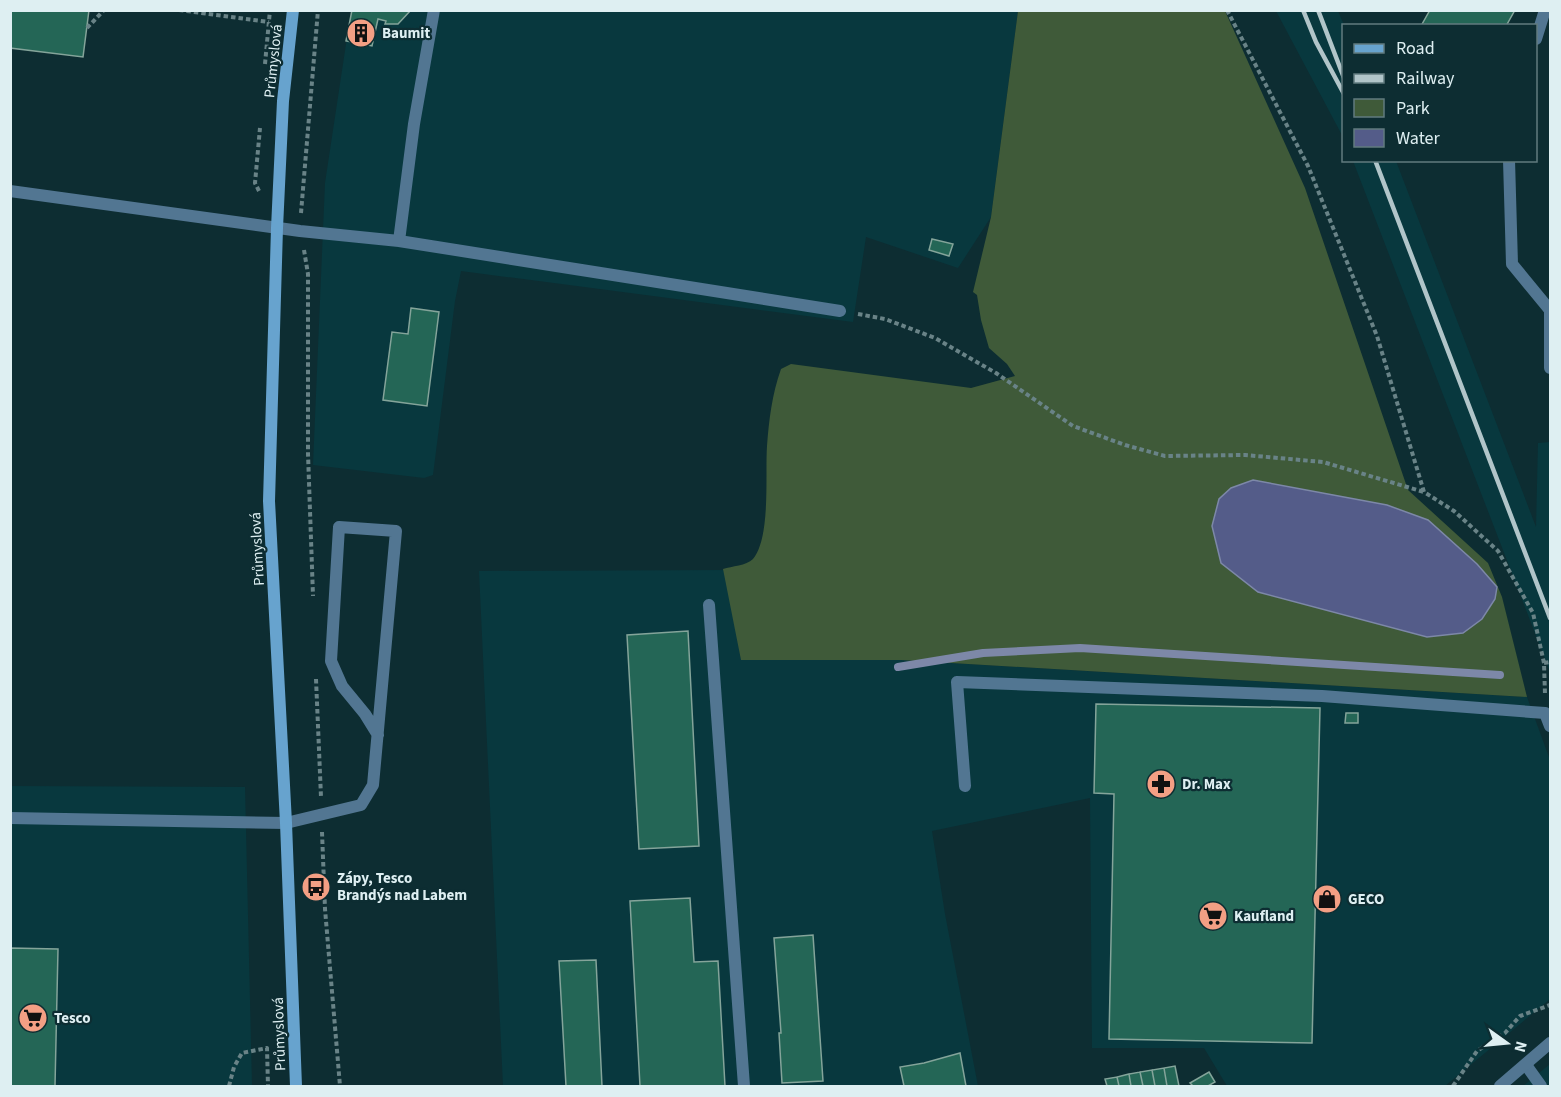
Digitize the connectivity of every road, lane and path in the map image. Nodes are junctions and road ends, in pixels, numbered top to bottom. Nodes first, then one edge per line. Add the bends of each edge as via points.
1 (104, 10) edge
2 (179, 10) edge
3 (293, 10) edge
4 (318, 10) edge
5 (434, 10) edge
6 (1227, 10) edge
7 (1545, 10) edge
8 (269, 21) dead end
9 (87, 28) dead end
10 (1537, 36) edge
11 (1509, 162) edge
12 (10, 191) edge
13 (277, 228) junction
14 (300, 231) junction
15 (399, 241) junction
16 (1550, 308) edge
17 (840, 311) joint
18 (1551, 368) edge
19 (1424, 492) junction
20 (709, 605) dead end
21 (1551, 662) edge
22 (1544, 663) junction
23 (1545, 713) junction
24 (1551, 726) edge
25 (378, 735) junction
26 (965, 786) dead end
27 (10, 818) edge
28 (286, 823) junction
29 (1551, 1005) edge
30 (1551, 1043) edge
31 (1526, 1065) junction
32 (229, 1086) edge
33 (267, 1086) edge
34 (296, 1086) edge
35 (744, 1086) edge
36 (1453, 1086) edge
37 (1500, 1086) edge
38 (1541, 1086) edge

1 - 9 path
2 - 8 path
3 - 13 main road, Průmyslová via 283,101
4 - 14 path
5 - 15 street
6 - 19 path via 1308,166 1377,336
7 - 10 street
11 - 16 street via 1512,264
12 - 13 street
13 - 14 street
13 - 28 main road, Průmyslová via 269,501
14 - 15 street
15 - 17 street
16 - 18 street
17 - 19 path via 885,319 935,338 996,373 1073,426 1125,445 1165,456 1245,455 1323,462
19 - 22 path via 1454,511 1498,551 1533,613
20 - 35 street
21 - 22 path
22 - 23 path
23 - 24 street
23 - 26 street via 1322,696 957,682
25 - 25 street via 396,531 339,526 331,662 342,686
25 - 28 street via 373,785 361,805
27 - 28 street
28 - 34 main road, Průmyslová
29 - 36 path via 1520,1016 1505,1033 1477,1051
30 - 31 street
31 - 37 street
31 - 38 street
32 - 33 path via 242,1053 267,1048

